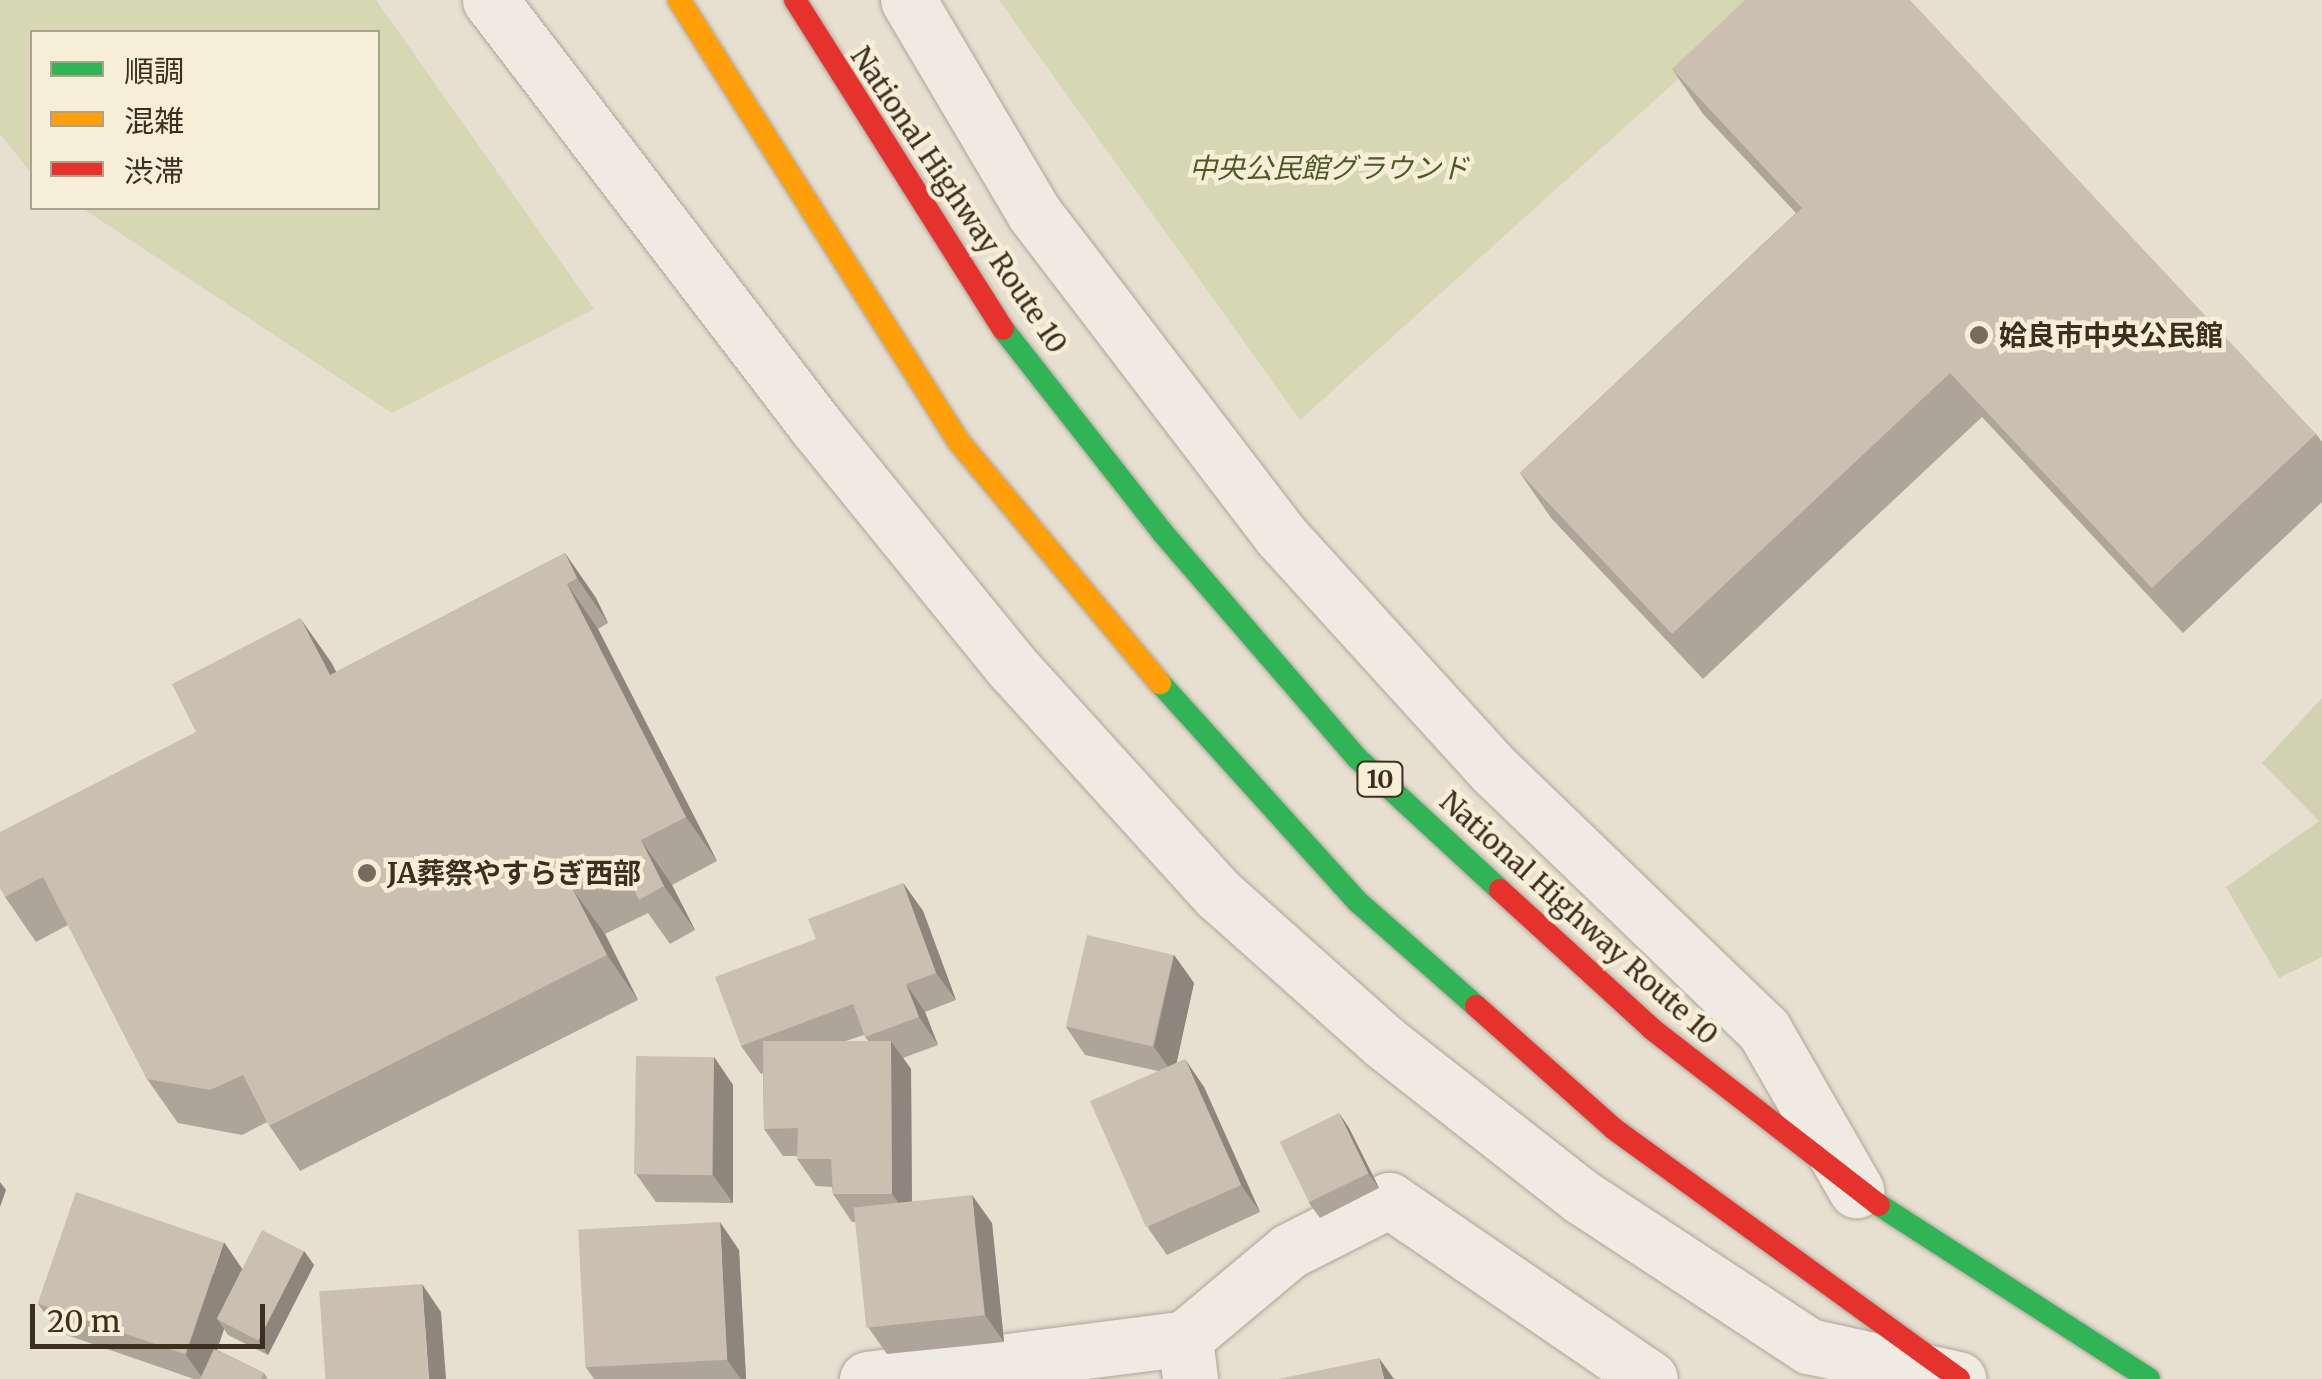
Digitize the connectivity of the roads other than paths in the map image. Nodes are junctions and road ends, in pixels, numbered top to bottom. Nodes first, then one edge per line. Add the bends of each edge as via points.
1 (490, 0) edge
2 (679, 0) edge
3 (795, 0) edge
4 (908, 0) edge
5 (1856, 1190) junction
6 (1188, 1359) edge
7 (867, 1379) edge
8 (1650, 1379) edge
9 (1959, 1379) edge
10 (2149, 1379) edge

1 - 9 street via 816,426 1000,652 1218,894 1384,1042 1582,1197 1809,1346
2 - 9 highway via 959,442 1126,646 1358,902 1614,1129
3 - 5 highway, National Highway Route 10 / 10 via 1002,327 1162,532 1356,758 1652,1029
4 - 5 street via 1034,213 1281,536 1495,771 1764,1030
5 - 10 highway, National Highway Route 10 / 10
6 - 7 street
6 - 8 street via 1289,1251 1389,1200

